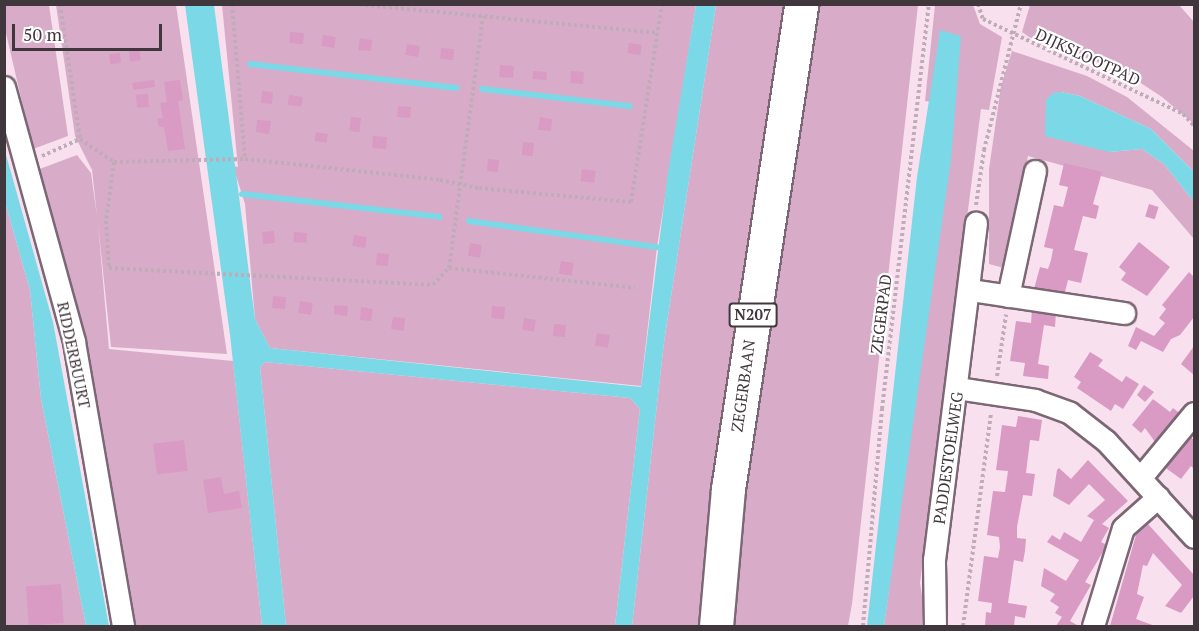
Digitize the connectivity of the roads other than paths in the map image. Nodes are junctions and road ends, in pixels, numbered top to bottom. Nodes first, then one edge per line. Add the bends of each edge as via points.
1 (801, 4) edge
2 (4, 87) edge
3 (1035, 171) dead end
4 (976, 223) road end
5 (970, 290) junction
6 (1008, 296) junction
7 (1124, 312) dead end
8 (957, 388) junction
9 (1194, 412) edge
10 (1141, 477) junction
11 (1158, 497) junction
12 (1194, 537) edge
13 (123, 627) edge
14 (716, 627) edge
15 (935, 627) edge
16 (1093, 627) edge

1 - 14 main road, ZEGERBAAN / N207 via 728,489
2 - 13 street, RIDDERBUURT via 74,342
3 - 6 street
4 - 5 street, PADDESTOELWEG
5 - 6 street
5 - 8 street, PADDESTOELWEG
6 - 7 street
8 - 10 street via 1035,400 1070,413 1106,441
8 - 15 street, PADDESTOELWEG via 934,560
9 - 10 street
10 - 11 street
11 - 12 street
11 - 16 street via 1123,528

